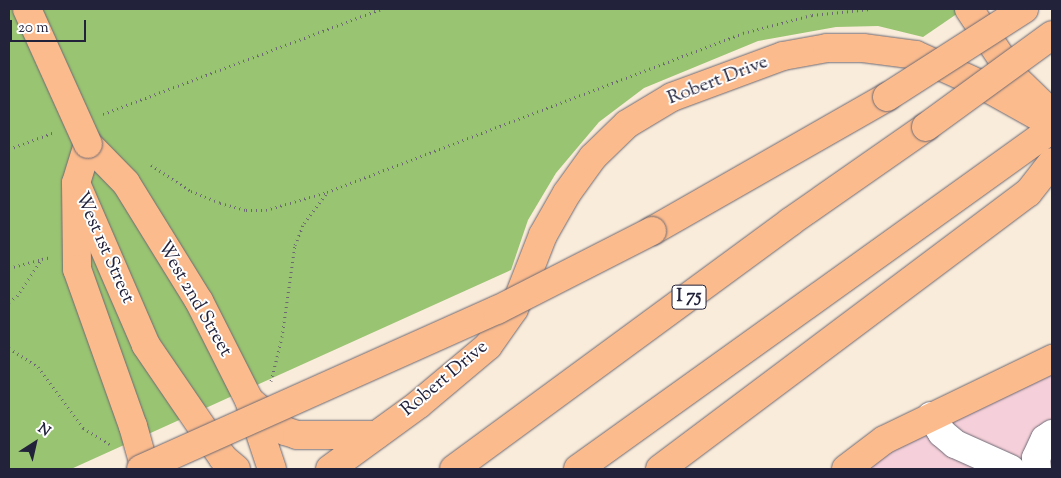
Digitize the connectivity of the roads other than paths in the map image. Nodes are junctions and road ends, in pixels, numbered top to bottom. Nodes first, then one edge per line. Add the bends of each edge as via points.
1 (27, 9) edge
2 (969, 9) edge
3 (1024, 9) edge
4 (1052, 35) edge
5 (1052, 114) edge
6 (1052, 124) edge
7 (1052, 129) edge
8 (88, 144) junction
9 (1052, 162) edge
10 (76, 183) junction
11 (1052, 359) edge
12 (258, 393) junction
13 (931, 416) junction
14 (376, 435) junction
15 (1052, 436) edge
16 (1035, 464) edge
17 (141, 469) edge
18 (145, 469) edge
19 (236, 469) edge
20 (272, 469) edge
21 (330, 469) edge
22 (454, 469) edge
23 (578, 469) edge
24 (660, 469) edge
25 (846, 469) edge

1 - 8 main road, bridge
2 - 5 main road via 1014,77
3 - 17 main road, bridge via 887,97 652,231 497,310
4 - 22 main road, I 75, bridge via 790,222
6 - 14 main road, Robert Drive via 984,86 916,55 863,48 826,48 783,56 672,97 627,124 593,157 543,235 514,309 488,346
7 - 23 main road
8 - 10 main road, West 1st Street
8 - 12 main road, West 2nd Street via 126,183
9 - 24 main road via 1028,193
10 - 18 main road via 77,269
10 - 19 main road, West 1st Street via 146,345 223,458
11 - 13 main road
12 - 14 main road via 285,431 297,435
12 - 20 main road, West 2nd Street
13 - 16 lane via 942,434 955,444
13 - 25 main road via 884,440
14 - 21 main road, Robert Drive
15 - 16 lane via 1045,439

